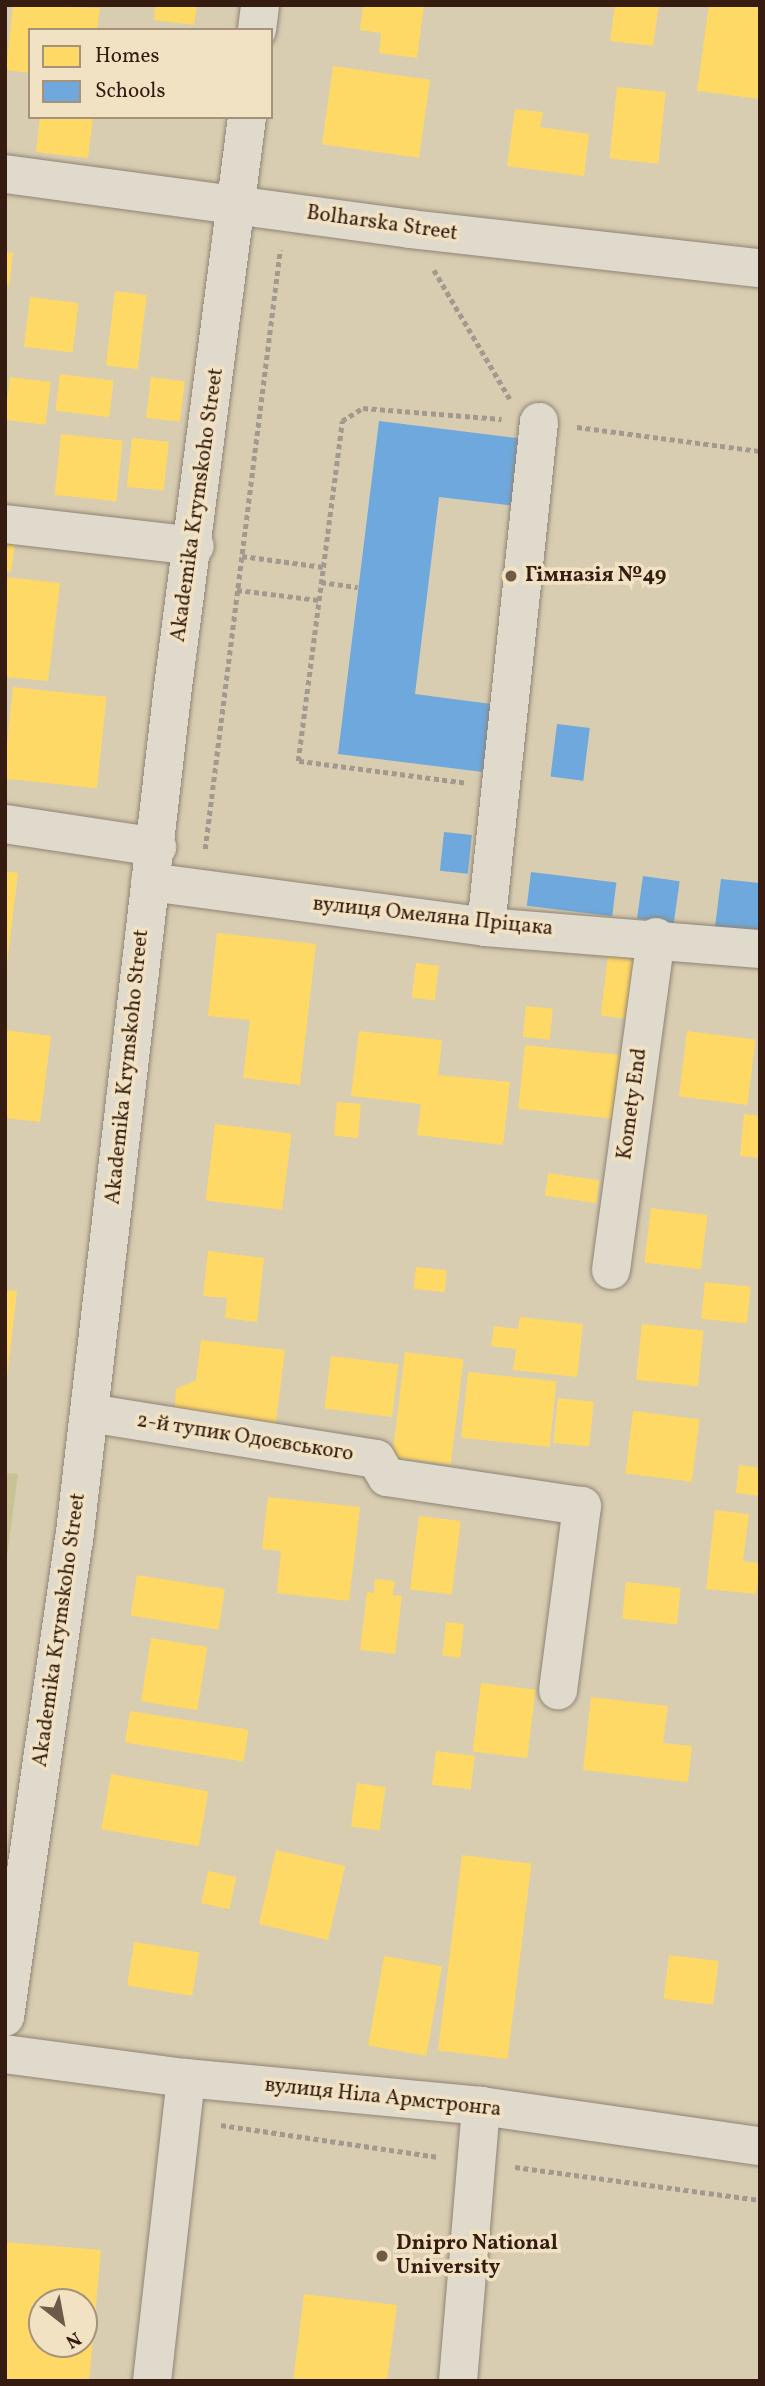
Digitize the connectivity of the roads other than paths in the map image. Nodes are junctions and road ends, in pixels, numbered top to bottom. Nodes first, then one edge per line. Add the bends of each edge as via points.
1 (260, 5) edge
2 (257, 28) edge
3 (247, 119) edge
4 (5, 174) edge
5 (236, 205) junction
6 (760, 268) edge
7 (531, 421) road end
8 (5, 524) edge
9 (195, 547) junction
10 (5, 824) edge
11 (153, 864) junction
12 (486, 927) junction
13 (656, 937) junction
14 (760, 949) edge
15 (611, 1270) dead end
16 (89, 1413) junction
17 (558, 1690) dead end
18 (5, 2017) edge
19 (5, 2054) edge
20 (186, 2078) junction
21 (481, 2106) junction
22 (760, 2146) edge
23 (152, 2381) edge
24 (458, 2381) edge

1 - 2 street
3 - 5 street, Akademika Krymskoho Street
4 - 5 street, Bolharska Street
5 - 6 street, Bolharska Street
5 - 9 street, Akademika Krymskoho Street
7 - 12 street
8 - 9 street
9 - 11 street, Akademika Krymskoho Street
10 - 11 street, вулиця Омеляна Пріцака
11 - 12 street, вулиця Омеляна Пріцака via 200,888
11 - 16 street, Akademika Krymskoho Street
12 - 13 street, вулиця Омеляна Пріцака
13 - 14 street, вулиця Омеляна Пріцака
13 - 15 street, Komety End
16 - 17 street, 2-й тупик Одоєвського via 376,1459 387,1477 582,1506
16 - 18 street, Akademika Krymskoho Street
19 - 20 street, вулиця Ніла Армстронга
20 - 21 street, вулиця Ніла Армстронга
20 - 23 street
21 - 22 street, вулиця Ніла Армстронга
21 - 24 street

